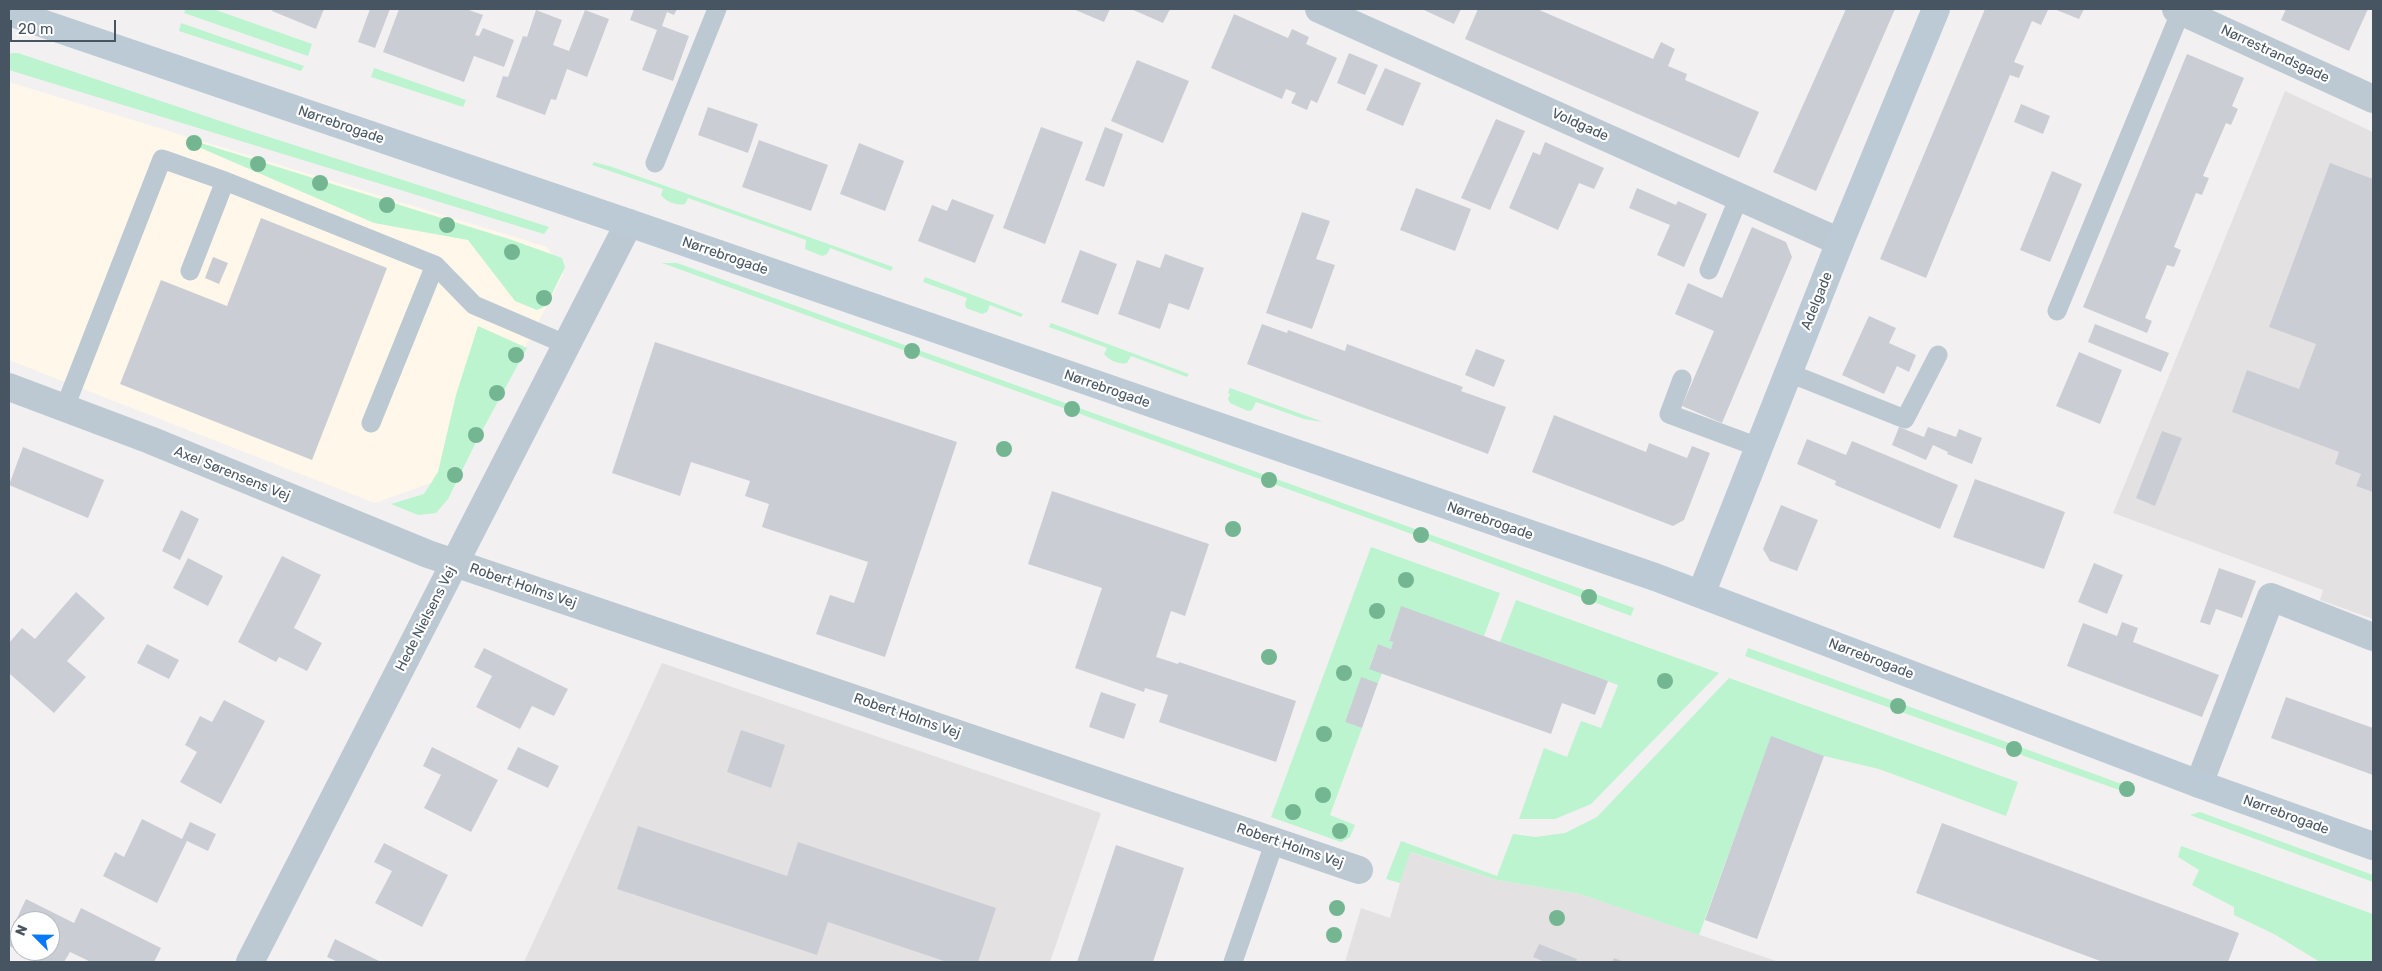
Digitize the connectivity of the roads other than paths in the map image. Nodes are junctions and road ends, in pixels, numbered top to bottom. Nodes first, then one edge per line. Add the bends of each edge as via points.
1 (716, 9) edge
2 (1319, 9) edge
3 (1936, 9) edge
4 (2179, 10) edge
5 (9, 12) edge
6 (2373, 99) edge
7 (655, 163) dead end
8 (225, 181) junction
9 (1739, 197) junction
10 (628, 223) junction
11 (1840, 242) junction
12 (434, 265) junction
13 (1709, 270) dead end
14 (190, 271) dead end
15 (2057, 311) dead end
16 (565, 344) junction
17 (1938, 356) dead end
18 (1789, 373) junction
19 (1682, 379) dead end
20 (9, 387) edge
21 (65, 407) junction
22 (371, 423) dead end
23 (1758, 447) junction
24 (454, 563) junction
25 (1701, 594) junction
26 (2373, 637) edge
27 (2199, 784) junction
28 (1275, 841) junction
29 (2373, 846) edge
30 (1359, 870) dead end
31 (250, 962) edge
32 (1233, 962) edge

1 - 7 lane
2 - 9 street, Voldgade
3 - 11 street, Adelgade
4 - 6 street, Nørrestrandsgade
4 - 15 lane
5 - 10 street, Nørrebrogade
8 - 12 lane
8 - 14 lane
8 - 21 lane via 162,159
9 - 11 street, Voldgade
9 - 13 lane
10 - 16 street, Hede Nielsens Vej
10 - 25 street, Nørrebrogade
11 - 18 street, Adelgade
12 - 16 lane via 474,305
12 - 22 lane
16 - 24 street, Hede Nielsens Vej
17 - 18 lane via 1906,419
18 - 23 street, Adelgade
19 - 23 lane via 1669,414
20 - 21 street, Axel Sørensens Vej
21 - 24 street, Axel Sørensens Vej
23 - 25 street, Adelgade
24 - 28 street, Robert Holms Vej
24 - 31 street, Hede Nielsens Vej
25 - 27 street, Nørrebrogade
26 - 27 street via 2271,597
27 - 29 street, Nørrebrogade
28 - 30 street, Robert Holms Vej
28 - 32 lane

